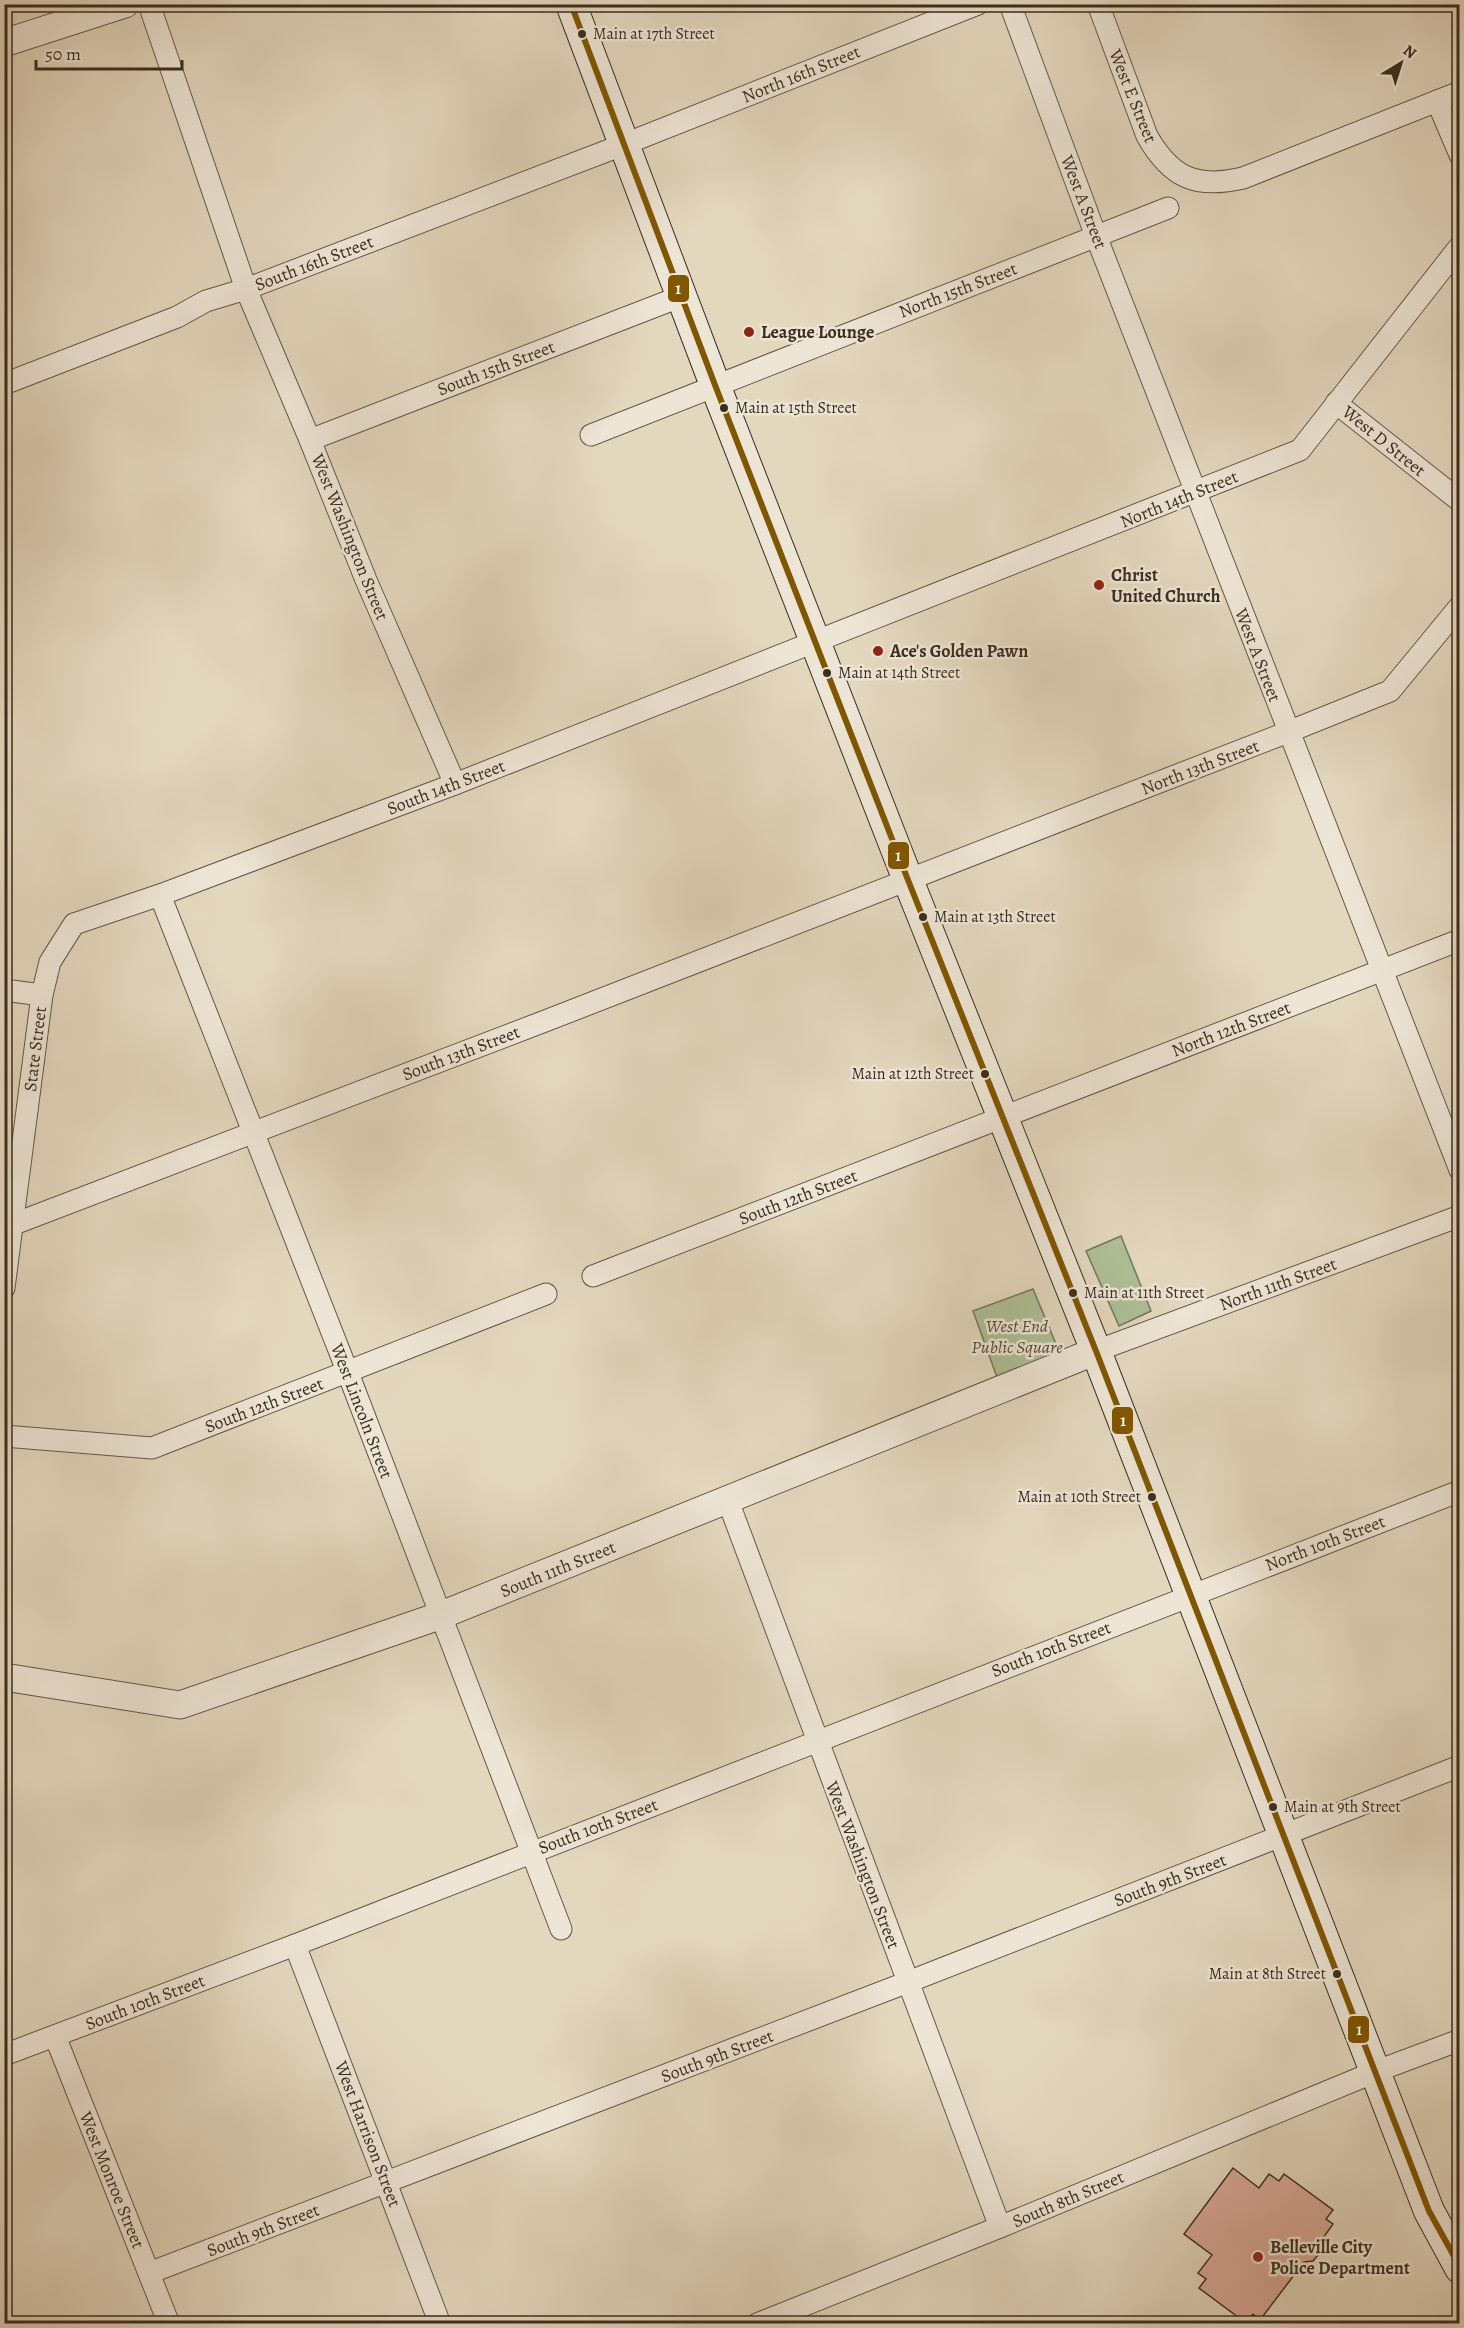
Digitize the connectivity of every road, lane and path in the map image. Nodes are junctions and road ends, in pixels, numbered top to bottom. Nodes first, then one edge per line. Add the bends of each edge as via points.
1 (125, 4) edge
2 (149, 4) edge
3 (571, 4) edge
4 (978, 4) edge
5 (1010, 4) edge
6 (1098, 4) edge
7 (66, 14) edge
8 (4, 43) edge
9 (1460, 92) edge
10 (1437, 101) junction
11 (625, 144) junction
12 (1460, 155) edge
13 (1168, 208) dead end
14 (1096, 236) junction
15 (1460, 246) edge
16 (246, 290) junction
17 (682, 296) junction
18 (4, 384) edge
19 (715, 385) junction
20 (1336, 403) junction
21 (591, 435) dead end
22 (310, 440) junction
23 (1196, 493) junction
24 (1460, 501) edge
25 (1460, 606) edge
26 (815, 641) junction
27 (1288, 732) junction
28 (455, 784) junction
29 (908, 880) junction
30 (160, 895) junction
31 (74, 924) joint
32 (1460, 940) edge
33 (1381, 971) junction
34 (4, 990) edge
35 (42, 995) junction
36 (1002, 1118) junction
37 (253, 1133) junction
38 (1460, 1170) edge
39 (1460, 1216) edge
40 (14, 1224) junction
41 (593, 1276) dead end
42 (4, 1287) edge
43 (546, 1294) dead end
44 (1096, 1351) junction
45 (348, 1373) junction
46 (4, 1436) edge
47 (1460, 1491) edge
48 (728, 1502) junction
49 (1191, 1594) junction
50 (440, 1616) junction
51 (4, 1677) edge
52 (817, 1741) junction
53 (1460, 1766) edge
54 (1284, 1835) junction
55 (532, 1852) junction
56 (561, 1929) dead end
57 (295, 1945) junction
58 (908, 1982) junction
59 (55, 2036) junction
60 (1460, 2040) edge
61 (4, 2055) edge
62 (1377, 2072) junction
63 (386, 2183) junction
64 (1000, 2227) junction
65 (1460, 2268) edge
66 (149, 2273) junction
67 (169, 2324) edge
68 (440, 2324) edge
69 (757, 2324) edge

1 - 7 street
2 - 16 street, West Washington Street
3 - 11 main road
4 - 11 street, North 16th Street
5 - 14 street, West A Street
6 - 10 street, West E Street via 1147,136 1169,167 1184,177 1222,183 1243,178
7 - 8 street
9 - 10 street
10 - 12 street
11 - 16 street, South 16th Street
11 - 17 main road
13 - 14 street, North 15th Street
14 - 19 street, North 15th Street
14 - 23 street, West A Street
15 - 20 street, North 14th Street
16 - 18 street, South 16th Street via 206,302
16 - 22 street, West Washington Street
17 - 19 main road
17 - 22 street, South 15th Street
19 - 21 street, North 15th Street
19 - 26 main road
20 - 23 street, North 14th Street via 1300,450
20 - 24 street, West D Street
22 - 28 street, West Washington Street
23 - 26 street, North 14th Street
23 - 27 street, West A Street
25 - 27 street, North 13th Street via 1390,691
26 - 28 street, South 14th Street
26 - 29 main road
27 - 29 street, North 13th Street
27 - 33 street, West A Street
28 - 30 street, South 14th Street
29 - 36 main road
29 - 37 street, South 13th Street
30 - 31 street, South 14th Street
30 - 37 street, West Lincoln Street
31 - 35 street, State Street via 50,962
32 - 33 street, North 12th Street
33 - 36 street, North 12th Street
33 - 38 street, West A Street
34 - 35 street
35 - 40 street, State Street
36 - 41 street, South 12th Street
36 - 44 main road
37 - 40 street, South 13th Street
37 - 45 street, West Lincoln Street
39 - 44 street, North 11th Street
40 - 42 street, State Street
43 - 45 street, South 12th Street
44 - 48 street, South 11th Street
44 - 49 main road
45 - 46 street, South 12th Street via 152,1448
45 - 50 street, West Lincoln Street
47 - 49 street, North 10th Street
48 - 50 street, South 11th Street
48 - 52 street, West Washington Street
49 - 52 street, South 10th Street
49 - 54 main road
50 - 51 street, South 11th Street via 180,1705
50 - 55 street, West Lincoln Street
52 - 55 street, South 10th Street
52 - 58 street, West Washington Street
53 - 54 street, South 9th Street
54 - 58 street, South 9th Street
54 - 62 main road
55 - 56 street, West Lincoln Street
55 - 57 street, South 10th Street
57 - 59 street, South 10th Street
57 - 63 street, West Harrison Street
58 - 63 street, South 9th Street
58 - 64 street, West Washington Street
59 - 61 street, South 10th Street
59 - 66 street, West Monroe Street
60 - 62 street, South 8th Street
62 - 64 street, South 8th Street
62 - 65 main road via 1429,2211
63 - 66 street, South 9th Street
63 - 68 street, West Harrison Street
64 - 69 street, South 8th Street
66 - 67 street, West Monroe Street

